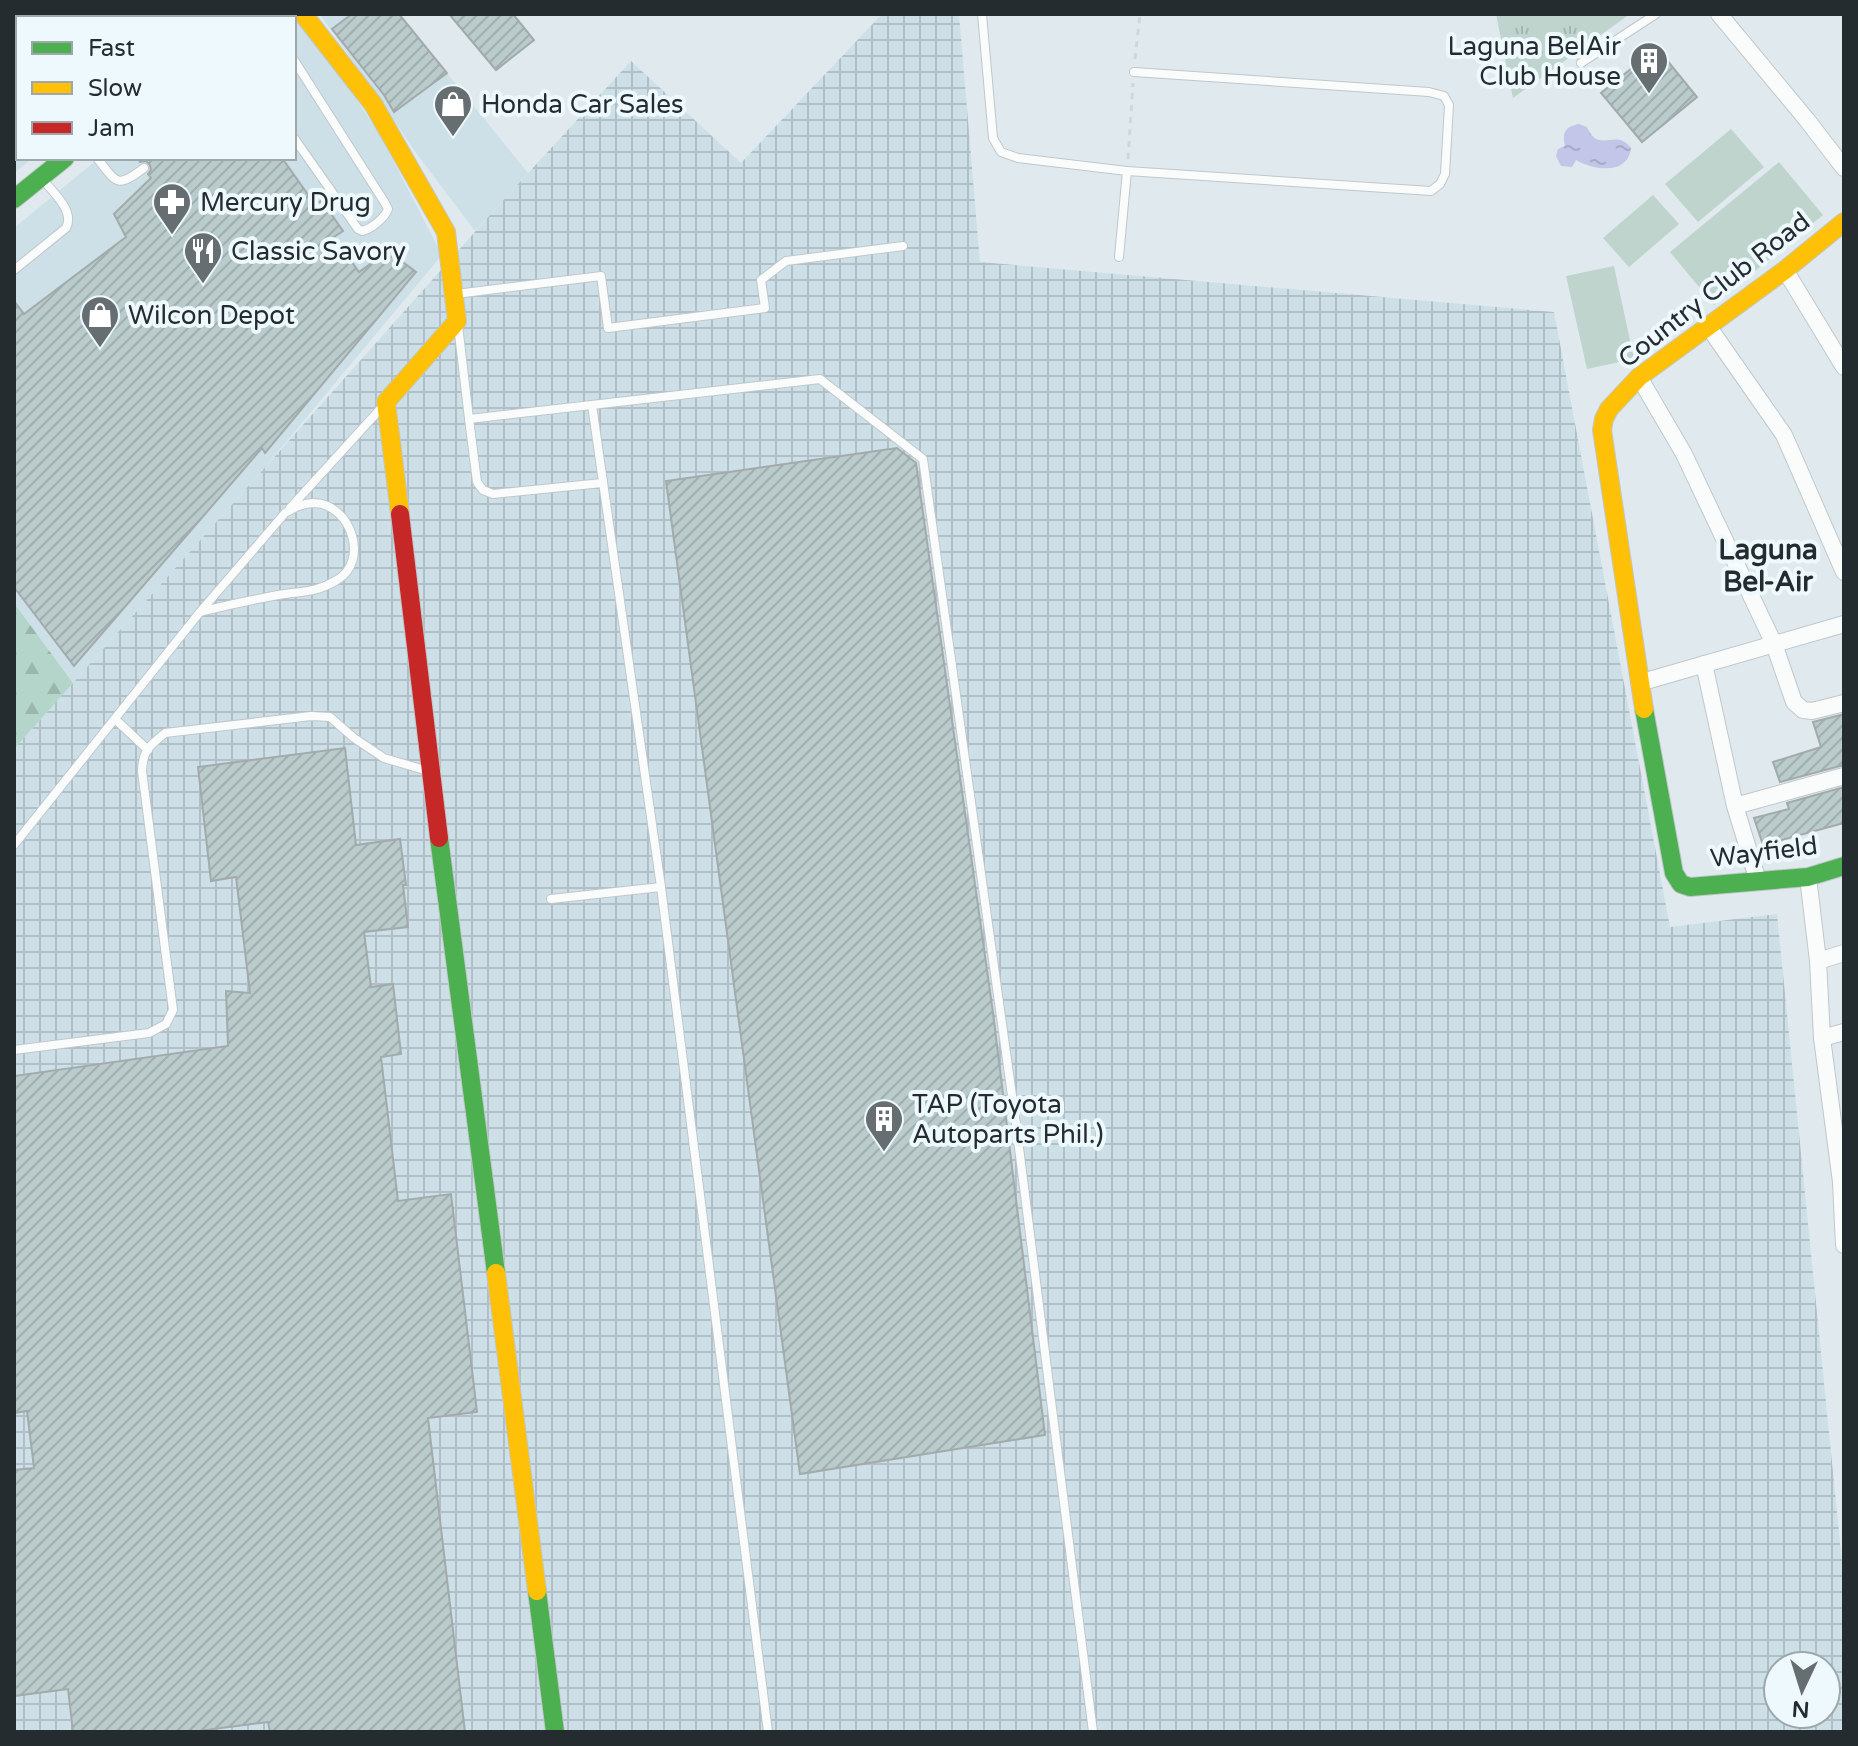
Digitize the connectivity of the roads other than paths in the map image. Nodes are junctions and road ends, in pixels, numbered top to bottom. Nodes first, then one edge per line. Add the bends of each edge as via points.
1 (303, 14) edge
2 (982, 14) edge
3 (1656, 14) edge
4 (1719, 14) edge
5 (296, 63) edge
6 (1581, 63) dead end
7 (1134, 72) road end
8 (296, 141) edge
9 (63, 160) edge
10 (99, 160) edge
11 (144, 168) dead end
12 (1844, 168) edge
13 (1127, 171) junction
14 (41, 178) junction
15 (14, 199) edge
16 (1844, 222) edge
17 (903, 246) dead end
18 (1119, 257) dead end
19 (14, 270) edge
20 (1785, 270) junction
21 (454, 294) junction
22 (457, 321) junction
23 (1708, 326) junction
24 (1844, 367) edge
25 (1639, 377) junction
26 (386, 402) junction
27 (592, 405) junction
28 (469, 419) junction
29 (602, 483) junction
30 (285, 513) junction
31 (1844, 572) edge
32 (200, 612) junction
33 (1844, 624) edge
34 (1774, 644) junction
35 (1704, 664) junction
36 (1639, 683) junction
37 (1844, 703) edge
38 (115, 719) junction
39 (148, 750) junction
40 (431, 772) junction
41 (1844, 776) edge
42 (1735, 806) junction
43 (14, 845) edge
44 (1844, 866) edge
45 (1808, 877) junction
46 (1758, 881) junction
47 (661, 887) junction
48 (1690, 887) joint
49 (551, 899) dead end
50 (1844, 953) edge
51 (1818, 961) junction
52 (1844, 1032) edge
53 (1822, 1038) junction
54 (14, 1050) edge
55 (1838, 1104) edge
56 (1842, 1182) edge
57 (1844, 1245) edge
58 (555, 1732) edge
59 (768, 1732) edge
60 (1093, 1732) edge

1 - 21 street via 373,104 446,232
2 - 13 lane via 993,138 1001,152
3 - 6 lane
4 - 12 street
5 - 8 lane via 387,213 367,230 358,229
7 - 13 lane via 1444,96 1449,105 1445,174 1431,191
9 - 14 street
10 - 11 lane via 120,181
13 - 18 lane
14 - 15 street
14 - 19 lane via 69,222
16 - 20 street, Country Club Road
17 - 21 lane via 786,261 761,280 765,308 608,328 601,276
20 - 23 street, Country Club Road
20 - 24 street
21 - 22 street
22 - 26 street
22 - 28 lane
23 - 25 street, Country Club Road
23 - 31 street via 1784,435
25 - 34 street via 1684,454
25 - 36 street, Country Club Road via 1609,409 1602,430
26 - 30 lane
26 - 40 street
27 - 28 lane
27 - 29 lane
27 - 60 lane via 820,379 923,459 1014,1109
28 - 29 lane via 477,482 483,490 493,494
29 - 47 lane
30 - 32 lane
30 - 32 lane via 315,503 333,508 347,522 353,552 341,579 315,591
32 - 38 lane
33 - 34 street
34 - 35 street
34 - 37 street via 1794,702 1803,710
35 - 36 street
35 - 42 street
36 - 48 street, Country Club Road via 1674,873
38 - 39 lane
38 - 43 lane
39 - 40 lane via 165,733 330,717 384,758
39 - 54 lane via 142,771 173,1010 166,1024 149,1033
40 - 58 street
41 - 42 street
42 - 46 street
44 - 45 street, Wayfield
45 - 46 street, Wayfield
45 - 51 street
46 - 48 street, Wayfield
47 - 49 lane
47 - 59 lane
50 - 51 street
51 - 53 street
52 - 53 street
53 - 55 street
55 - 56 street
56 - 57 street

